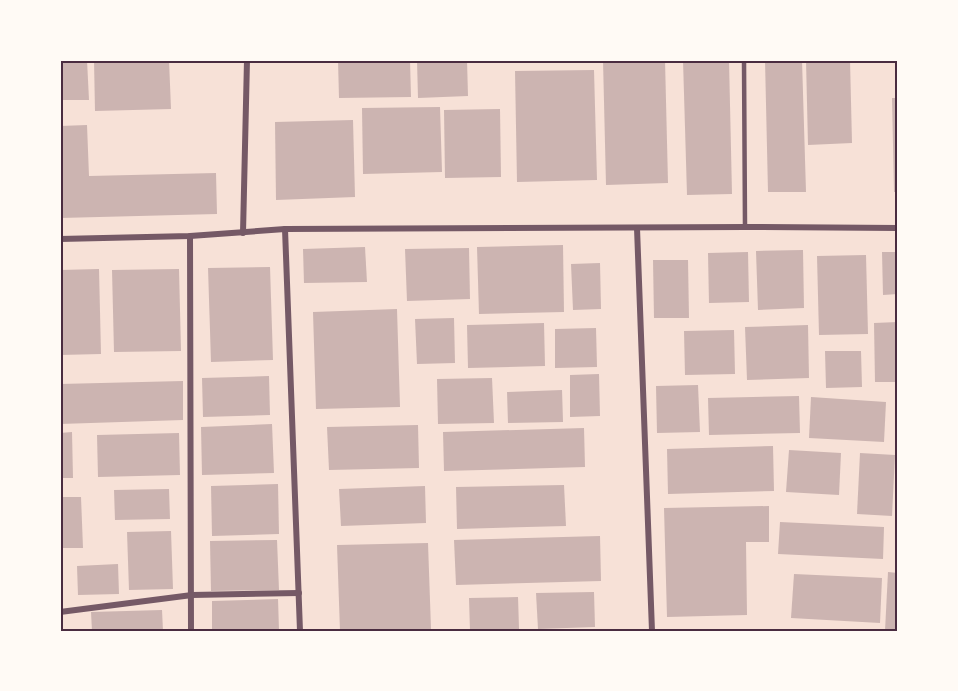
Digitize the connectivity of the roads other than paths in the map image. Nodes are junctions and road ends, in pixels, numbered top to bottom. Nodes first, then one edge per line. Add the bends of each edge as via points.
1 (247, 60) edge
2 (744, 60) edge
3 (745, 227) junction
4 (638, 228) junction
5 (898, 228) edge
6 (285, 229) junction
7 (243, 233) junction
8 (190, 236) junction
9 (60, 239) edge
10 (299, 593) junction
11 (192, 595) junction
12 (60, 612) edge
13 (191, 631) edge
14 (300, 631) edge
15 (652, 631) edge

1 - 7 street
2 - 3 lane
3 - 4 street
3 - 5 street
4 - 6 street
4 - 15 street
6 - 7 street
6 - 10 street
7 - 8 street
8 - 9 street
8 - 11 street
10 - 11 street
10 - 14 street
11 - 12 street
11 - 13 street

